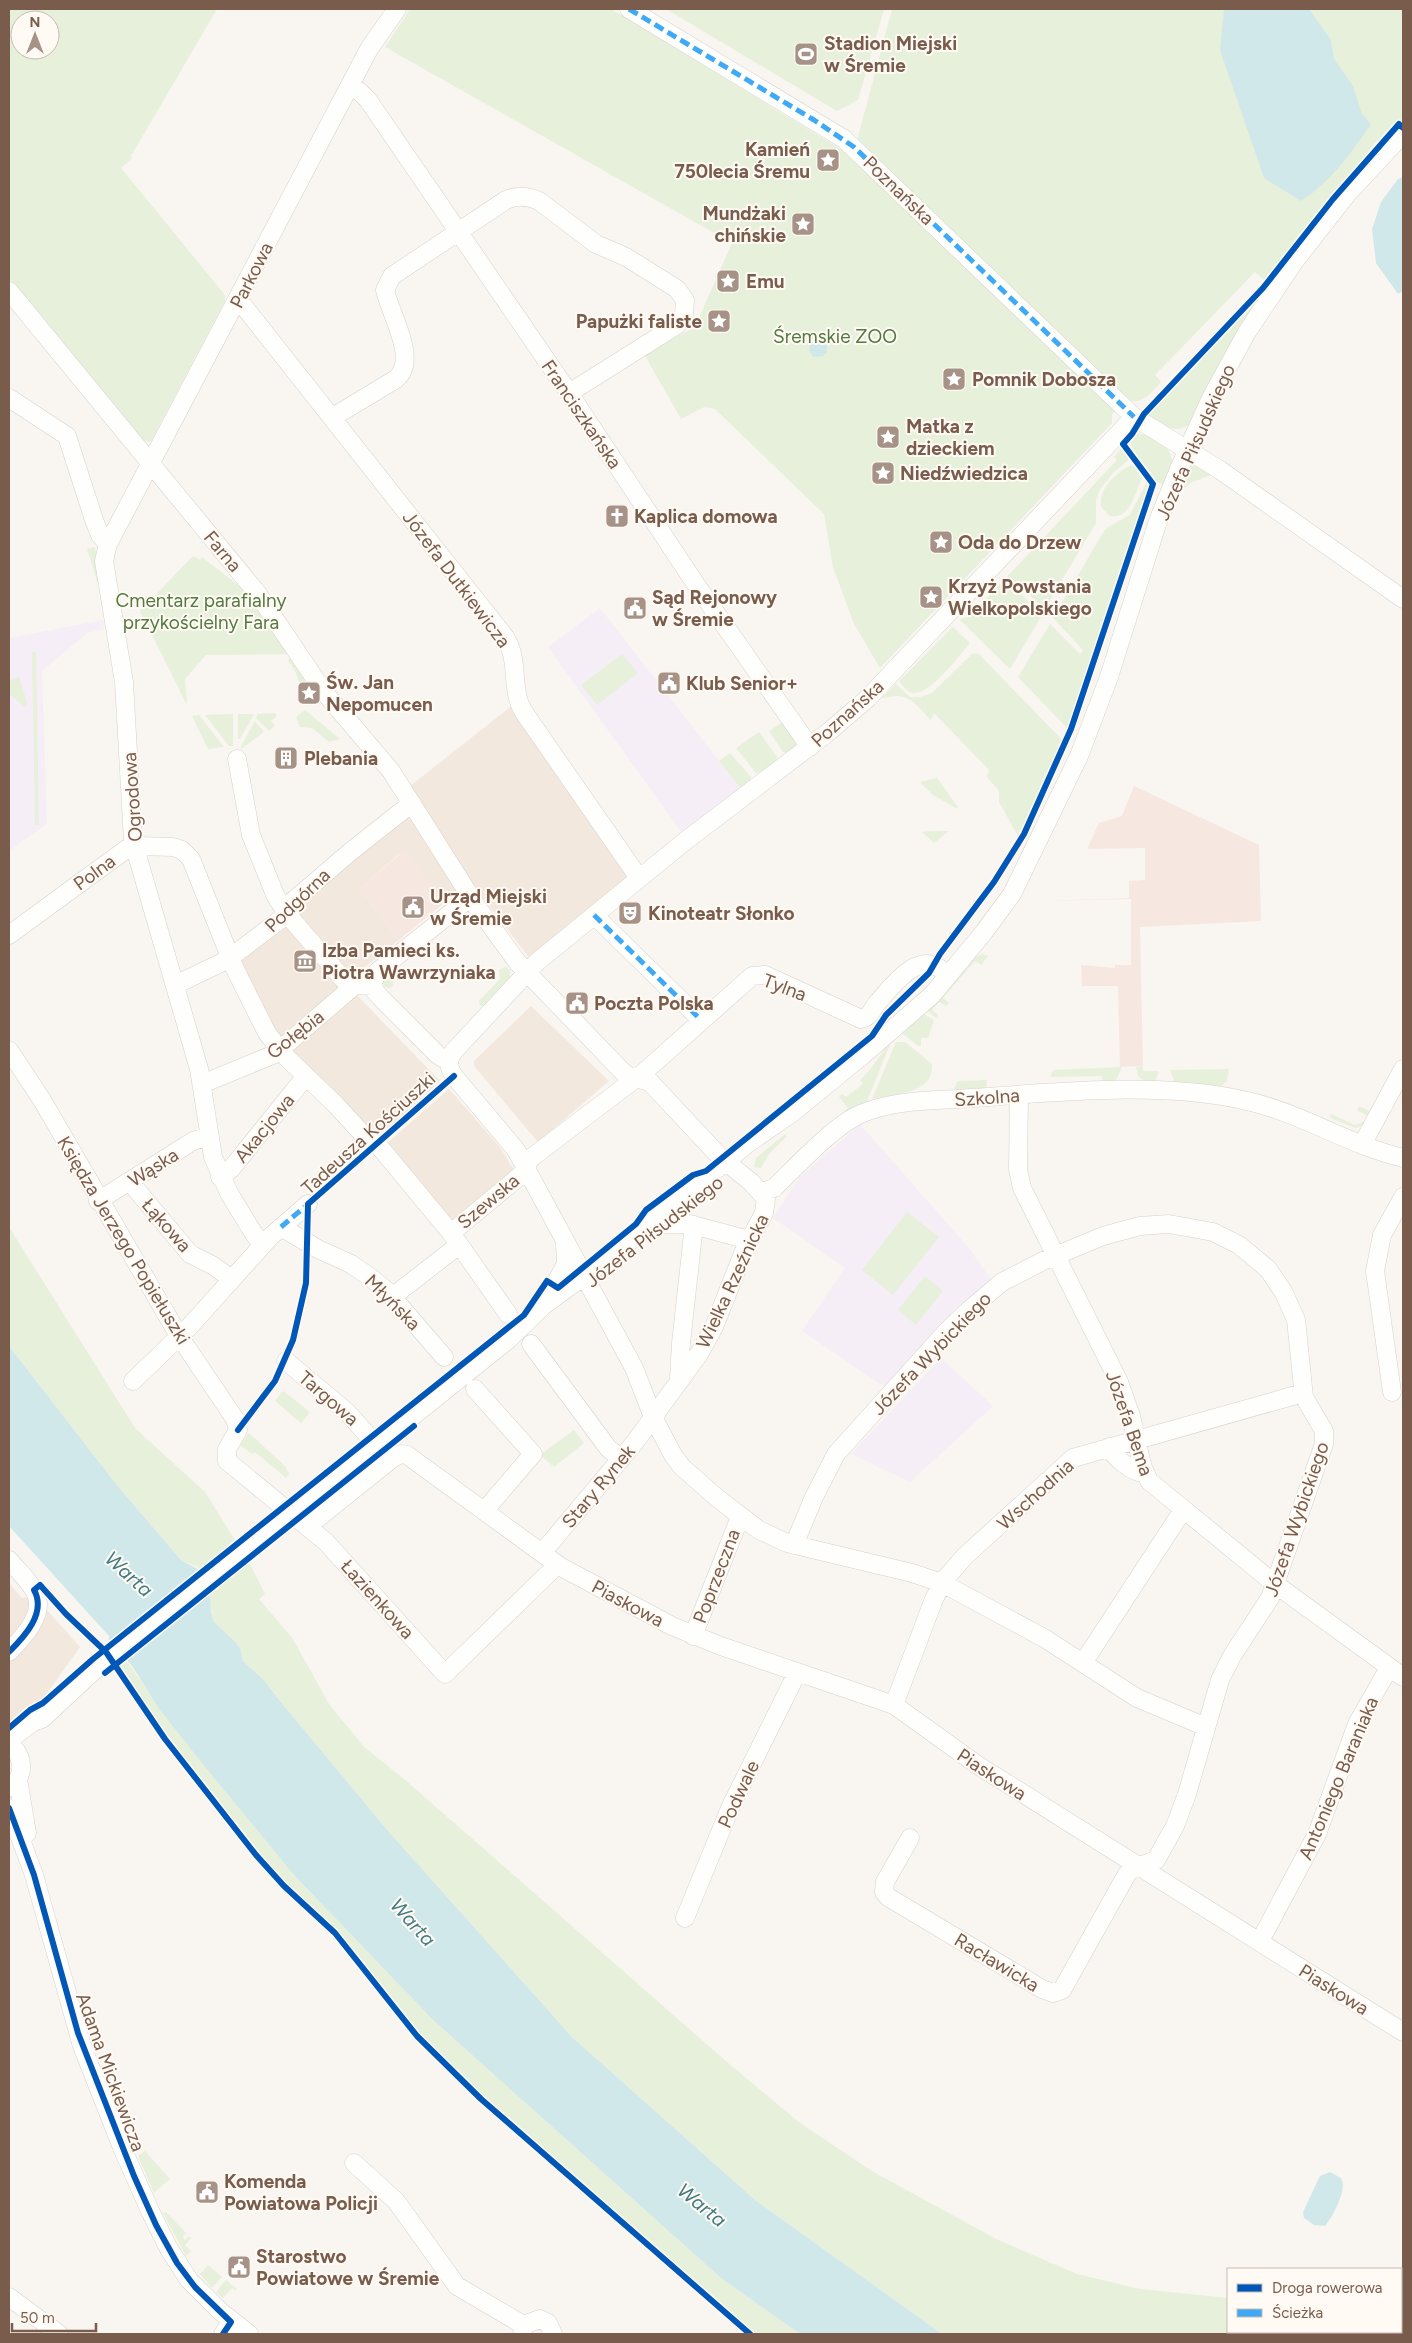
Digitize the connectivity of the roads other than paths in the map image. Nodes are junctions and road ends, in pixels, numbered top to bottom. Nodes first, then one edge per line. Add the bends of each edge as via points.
1 (397, 9) edge
2 (629, 9) edge
3 (350, 86) junction
4 (1403, 134) edge
5 (457, 232) junction
6 (9, 291) edge
7 (238, 299) junction
8 (569, 393) junction
9 (9, 398) edge
10 (1134, 416) junction
11 (333, 417) junction
12 (1187, 449) junction
13 (150, 463) junction
14 (108, 544) junction
15 (1403, 599) edge
16 (810, 747) junction
17 (237, 759) dead end
18 (412, 803) junction
19 (1049, 820) junction
20 (134, 846) junction
21 (639, 878) junction
22 (471, 897) junction
23 (286, 912) junction
24 (594, 915) junction
25 (9, 935) edge
26 (230, 958) junction
27 (942, 970) junction
28 (528, 974) junction
29 (175, 985) junction
30 (355, 985) junction
31 (373, 986) junction
32 (701, 1020) junction
33 (888, 1033) junction
34 (9, 1050) edge
35 (280, 1050) junction
36 (449, 1062) junction
37 (1403, 1069) edge
38 (306, 1076) junction
39 (636, 1078) junction
40 (202, 1084) junction
41 (1020, 1095) junction
42 (208, 1136) junction
43 (1362, 1146) junction
44 (1403, 1158) edge
45 (729, 1165) junction
46 (526, 1170) junction
47 (220, 1177) junction
48 (130, 1182) junction
49 (762, 1192) junction
50 (1403, 1197) edge
51 (98, 1201) junction
52 (308, 1204) dead end
53 (663, 1224) junction
54 (694, 1225) junction
55 (281, 1227) junction
56 (455, 1239) junction
57 (749, 1240) junction
58 (565, 1244) junction
59 (263, 1245) junction
60 (1055, 1257) junction
61 (232, 1279) junction
62 (586, 1279) junction
63 (392, 1297) junction
64 (544, 1305) junction
65 (508, 1314) dead end
66 (179, 1336) junction
67 (509, 1339) junction
68 (531, 1344) dead end
69 (444, 1357) dead end
70 (286, 1361) dead end
71 (680, 1379) junction
72 (133, 1381) dead end
73 (475, 1389) dead end
74 (1392, 1392) dead end
75 (1303, 1393) junction
76 (653, 1417) junction
77 (238, 1430) joint
78 (1137, 1439) junction
79 (1109, 1447) junction
80 (621, 1459) junction
81 (390, 1461) junction
82 (1144, 1473) junction
83 (481, 1508) junction
84 (1183, 1510) junction
85 (740, 1517) junction
86 (308, 1526) junction
87 (794, 1545) junction
88 (542, 1553) junction
89 (9, 1560) edge
90 (557, 1565) junction
91 (942, 1583) junction
92 (1275, 1584) junction
93 (693, 1636) junction
94 (9, 1652) edge
95 (1082, 1663) junction
96 (1396, 1672) edge
97 (797, 1673) junction
98 (894, 1705) junction
99 (42, 1719) junction
100 (1206, 1727) junction
101 (9, 1740) edge
102 (9, 1744) edge
103 (21, 1759) junction
104 (13, 1784) edge
105 (10, 1817) edge
106 (910, 1838) dead end
107 (1140, 1867) junction
108 (34, 1875) junction
109 (684, 1918) dead end
110 (1260, 1941) junction
111 (1403, 2032) edge
112 (354, 2163) dead end
113 (9, 2297) edge
114 (227, 2328) edge
115 (524, 2330) edge
116 (59, 2334) edge
117 (249, 2334) edge
118 (553, 2334) edge

1 - 3 street, Parkowa via 374,40
2 - 10 street, Poznańska via 854,147
3 - 5 street, Franciszkańska via 365,96
3 - 7 street, Parkowa
4 - 12 street, Józefa Piłsudskiego via 1338,206 1275,288 1236,351
5 - 8 street, Franciszkańska
5 - 8 street via 506,200 529,197 596,244 626,257 680,292 685,300 685,309 677,325
5 - 11 street via 394,274 386,284 387,298 406,356 402,373
6 - 13 street, Farna
7 - 11 street, Józefa Dutkiewicza
7 - 13 street, Parkowa
8 - 16 street, Franciszkańska via 699,589
9 - 14 street via 67,436 94,520
10 - 12 street, Poznańska
10 - 16 street, Poznańska via 867,699
11 - 21 street, Józefa Dutkiewicza via 505,637 512,649 517,696 523,711
12 - 15 street, Poznańska
12 - 19 street, Józefa Piłsudskiego via 1158,521 1097,712
13 - 14 street, Parkowa
13 - 18 street, Farna via 258,594 324,692 386,766
14 - 20 street, Ogrodowa via 104,561 124,682
16 - 21 street, Poznańska
17 - 23 street via 253,842
18 - 22 street, Farna
18 - 23 street, Podgórna via 329,869 293,901
19 - 27 street, Józefa Piłsudskiego
19 - 33 street, Józefa Piłsudskiego via 1012,894 984,932 932,995
20 - 25 street, Polna via 124,849
20 - 26 street, Polna via 172,847 189,856
20 - 29 street, Ogrodowa
21 - 24 street, Poznańska
22 - 28 street, Farna
22 - 31 street via 378,971 373,978
23 - 26 street, Podgórna
23 - 30 street via 346,980
24 - 28 street, Poznańska via 537,962
24 - 32 street
26 - 29 street, Podgórna
26 - 35 street via 255,1012
27 - 32 street, Tylna via 931,963 917,965 868,1016 861,1019 769,977 757,975 742,983
27 - 33 street, Józefa Piłsudskiego
28 - 36 street, Poznańska via 454,1051
28 - 39 street, Farna via 622,1071
29 - 40 street, Ogrodowa
30 - 31 street
30 - 35 street, Gołębia
31 - 36 street via 430,1048
32 - 39 street, Tylna
33 - 45 street, Józefa Piłsudskiego
34 - 51 street, Księdza Jerzego Popiełuszki via 42,1100
35 - 38 street
35 - 40 street, Gołębia via 270,1058
36 - 46 street via 452,1073 513,1146
37 - 43 street
38 - 47 street, Akacjowa
38 - 56 street via 369,1141 378,1145
39 - 45 street via 650,1082
39 - 46 street, Szewska via 531,1158
40 - 42 street, Ogrodowa
41 - 43 street, Szkolna via 1164,1091 1222,1096 1275,1109
41 - 49 street, Szkolna via 916,1102 862,1113 840,1128 774,1188
41 - 60 street, Józefa Bema via 1020,1182
42 - 47 street, Ogrodowa
42 - 48 street, Wąska via 193,1141
43 - 44 street, Szkolna
45 - 49 street
45 - 53 street, Józefa Piłsudskiego
45 - 62 street, Józefa Piłsudskiego via 597,1267
46 - 56 street, Szewska
46 - 58 street
47 - 59 street, Ogrodowa
48 - 51 street, Wąska
48 - 61 street, Łąkowa via 190,1254
49 - 57 street, Wielka Rzeźnicka via 766,1209
50 - 74 street via 1382,1235 1375,1271
51 - 66 street, Księdza Jerzego Popiełuszki
52 - 55 street, Tadeusza Kościuszki
53 - 54 street
53 - 62 street, Józefa Piłsudskiego
54 - 57 street
54 - 71 street
55 - 59 street, Tadeusza Kościuszki
55 - 63 street, Młyńska via 355,1266
56 - 63 street, Szewska
56 - 65 street
57 - 71 street, Wielka Rzeźnicka via 710,1335
58 - 62 street
58 - 64 street via 566,1264
59 - 61 street, Tadeusza Kościuszki
60 - 75 street, Józefa Wybickiego via 1115,1232 1159,1224 1202,1228 1231,1240 1262,1262 1288,1302 1298,1328
60 - 78 street, Józefa Bema via 1115,1374
60 - 87 street, Józefa Wybickiego via 1002,1282 946,1332 836,1454
61 - 66 street, Tadeusza Kościuszki
62 - 64 street, Józefa Piłsudskiego
62 - 67 street, Józefa Piłsudskiego via 535,1325
62 - 76 street via 634,1368
63 - 69 street, Młyńska
64 - 67 street, Józefa Piłsudskiego
66 - 72 street, Tadeusza Kościuszki
66 - 77 street, Księdza Jerzego Popiełuszki via 236,1419
67 - 99 street, Józefa Piłsudskiego, bridge via 99,1666
68 - 80 street via 608,1448
70 - 81 street, Targowa via 352,1417
71 - 76 street, Wielka Rzeźnicka
73 - 83 street via 533,1454
75 - 78 street, Wschodnia
75 - 92 street, Józefa Wybickiego via 1324,1430 1325,1440
76 - 80 street, Stary Rynek
76 - 85 street via 669,1449 682,1466
77 - 86 street, Łazienkowa via 227,1449 227,1461
78 - 79 street, Wschodnia
78 - 82 street, Józefa Bema
79 - 82 street via 1122,1461
79 - 91 street, Wschodnia via 1073,1458 965,1556
80 - 88 street, Stary Rynek
81 - 83 street via 401,1454 411,1457
81 - 86 street
82 - 84 street, Józefa Bema via 1152,1485
83 - 88 street
84 - 92 street, Józefa Bema
84 - 95 street
85 - 87 street via 759,1530
85 - 93 street, Poprzeczna
86 - 90 street, Łazienkowa via 446,1674
87 - 91 street
88 - 90 street
89 - 94 street via 34,1590 38,1601 30,1628
90 - 93 street, Piaskowa
91 - 95 street via 1044,1638
91 - 98 street, Wschodnia
92 - 96 street, Józefa Bema
92 - 100 street, Józefa Wybickiego via 1270,1598 1224,1671
93 - 97 street, Piaskowa
95 - 100 street via 1137,1698
96 - 110 street, Antoniego Baraniaka via 1357,1724 1312,1844
97 - 98 street, Piaskowa
97 - 109 street, Podwale via 731,1806
98 - 107 street, Piaskowa via 956,1751
99 - 101 street via 32,1722
99 - 103 street via 41,1728
100 - 107 street, Józefa Wybickiego via 1172,1833 1156,1860
102 - 103 street
103 - 104 street, Adama Mickiewicza via 22,1766
104 - 108 street, Adama Mickiewicza
105 - 108 street, Adama Mickiewicza
106 - 107 street, Racławicka via 885,1882 886,1894 1053,1993 1065,1987 1127,1874
107 - 110 street, Piaskowa
108 - 114 street, Adama Mickiewicza via 78,2033 134,2176 177,2262
110 - 111 street, Piaskowa
112 - 115 street via 401,2207 455,2284
113 - 116 street
114 - 117 street, Adama Mickiewicza
115 - 118 street via 530,2321 540,2319 548,2323

